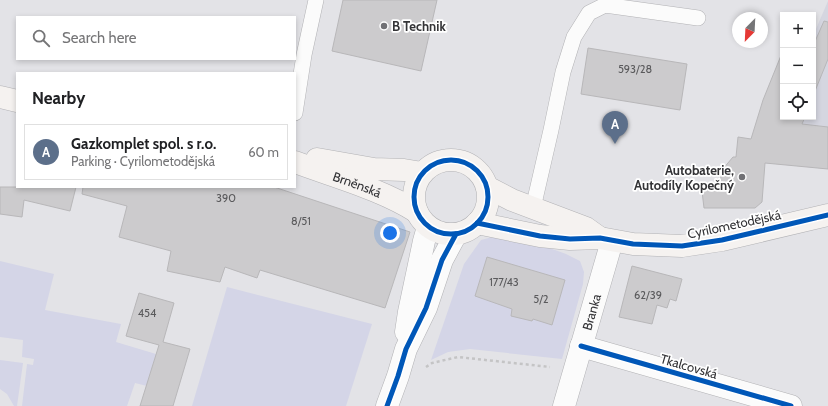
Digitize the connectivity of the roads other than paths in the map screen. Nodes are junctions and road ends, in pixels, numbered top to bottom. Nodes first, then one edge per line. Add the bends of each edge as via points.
1 (316, 0) edge
2 (698, 18) dead end
3 (0, 97) edge
4 (16, 101) edge
5 (296, 106) edge
6 (296, 161) edge
7 (296, 161) edge
8 (422, 173) junction
9 (487, 187) junction
10 (533, 208) junction
11 (828, 215) edge
12 (423, 219) junction
13 (477, 223) junction
14 (456, 234) junction
15 (606, 240) junction
16 (581, 346) junction
17 (406, 349) junction
18 (387, 406) edge
19 (564, 406) edge
20 (791, 406) edge

1 - 5 lane
2 - 10 lane via 605,5 589,13 574,37 563,72
3 - 4 street
6 - 8 street via 307,158 374,169
7 - 12 street, Brněnská via 404,204
8 - 9 street via 432,164 456,159 478,170
8 - 12 street via 416,183 414,203
9 - 10 street
9 - 13 street via 488,205 484,216
10 - 15 street via 586,228
11 - 15 street, Cyrilometodějská via 695,245 646,245
12 - 14 street via 440,232
12 - 17 street via 424,241 409,312
13 - 14 street
13 - 15 street, Cyrilometodějská via 540,236
14 - 17 street via 442,260 426,308
15 - 16 street, Branka
16 - 19 street, Branka
16 - 20 street, Tkalcovská
17 - 18 street

